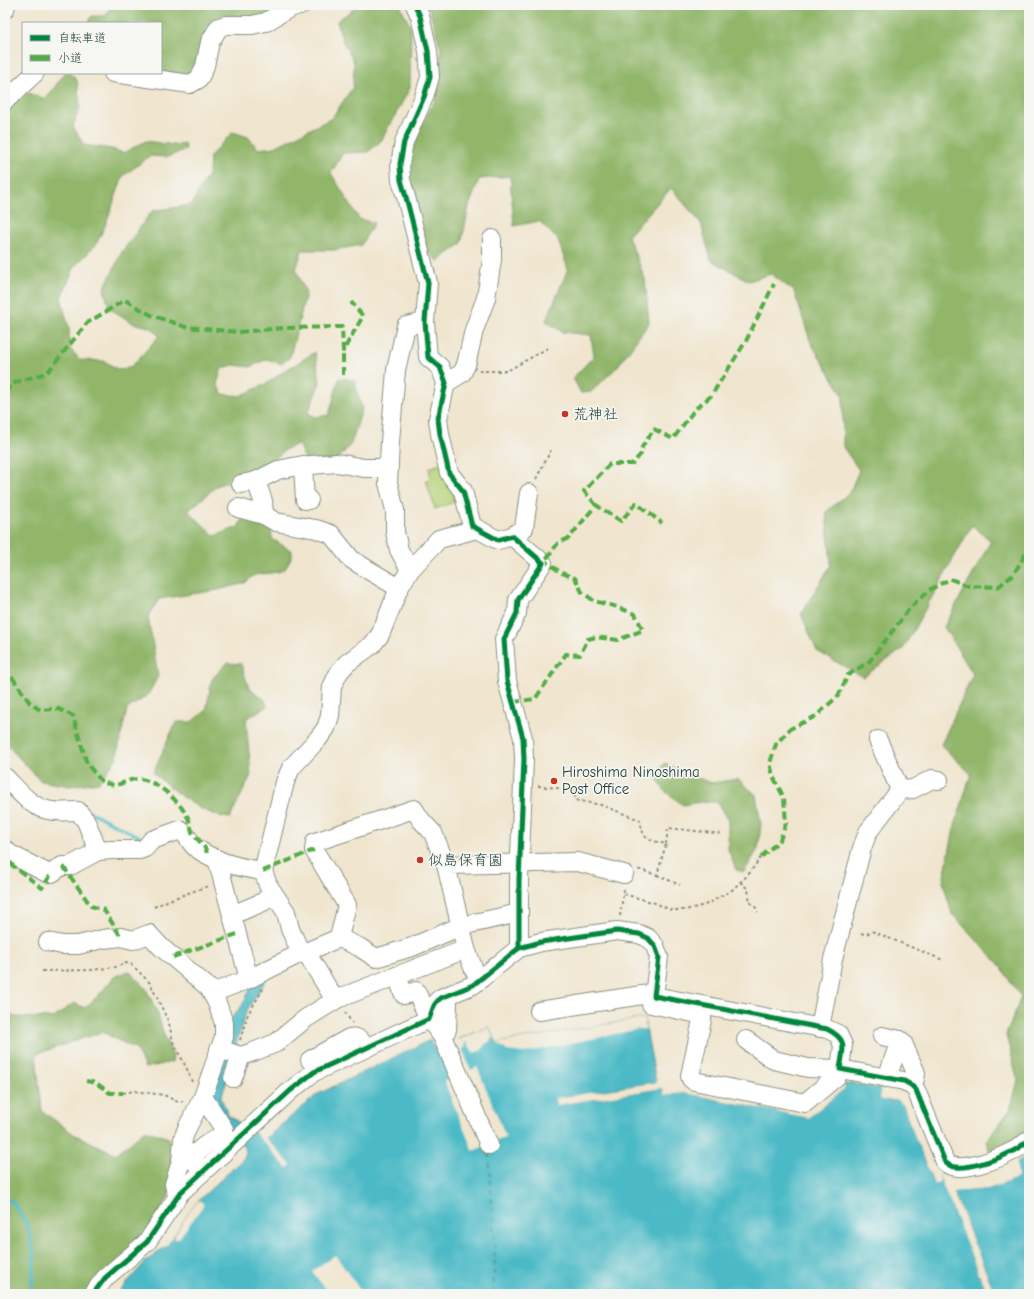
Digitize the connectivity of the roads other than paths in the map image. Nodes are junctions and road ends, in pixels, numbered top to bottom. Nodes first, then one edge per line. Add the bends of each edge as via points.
1 (6, 5) edge
2 (301, 5) edge
3 (415, 5) edge
4 (5, 9) edge
5 (34, 74) edge
6 (119, 74) edge
7 (5, 101) edge
8 (492, 238) dead end
9 (425, 322) junction
10 (446, 384) junction
11 (303, 465) junction
12 (389, 468) junction
13 (529, 493) road end
14 (302, 495) dead end
15 (238, 508) dead end
16 (264, 515) junction
17 (477, 529) junction
18 (512, 536) junction
19 (410, 570) junction
20 (399, 588) junction
21 (878, 740) dead end
22 (5, 777) edge
23 (939, 780) dead end
24 (900, 790) junction
25 (5, 849) edge
26 (98, 851) junction
27 (217, 859) junction
28 (520, 864) junction
29 (446, 865) junction
30 (263, 870) junction
31 (624, 874) road end
32 (273, 893) junction
33 (519, 914) junction
34 (232, 915) junction
35 (461, 926) junction
36 (339, 938) junction
37 (48, 942) dead end
38 (520, 948) junction
39 (466, 949) junction
40 (304, 953) junction
41 (376, 958) junction
42 (390, 978) junction
43 (480, 980) junction
44 (257, 983) junction
45 (212, 993) junction
46 (447, 996) junction
47 (653, 998) junction
48 (336, 999) junction
49 (539, 1011) dead end
50 (429, 1019) junction
51 (820, 1028) junction
52 (442, 1036) junction
53 (882, 1036) dead end
54 (746, 1040) dead end
55 (900, 1040) junction
56 (361, 1043) junction
57 (230, 1052) junction
58 (310, 1060) dead end
59 (840, 1069) junction
60 (233, 1078) dead end
61 (887, 1078) junction
62 (912, 1085) junction
63 (194, 1094) junction
64 (236, 1137) junction
65 (1029, 1140) edge
66 (489, 1144) dead end
67 (180, 1193) junction
68 (93, 1294) edge

1 - 4 street
2 - 6 street via 284,11 266,22 226,25 219,28 210,42 205,66 199,79 190,84
3 - 9 street via 428,51 430,78 404,142 400,164 401,180 428,283
5 - 7 street
8 - 10 street via 492,260 486,298 474,330 466,365 462,373
9 - 10 street via 428,357 440,367
9 - 12 street via 406,326 396,370
10 - 17 street via 438,419 440,434 449,473 463,491 472,526
11 - 12 street via 342,470
11 - 14 street
11 - 16 street via 276,477 248,483 263,501
12 - 19 street via 388,483 395,510 395,532 399,550
13 - 18 street via 524,528
15 - 16 street
16 - 20 street via 276,522 331,534 352,559
17 - 18 street via 498,540
17 - 19 street via 439,539
18 - 28 street via 543,563 518,600 517,613 504,639 507,681 523,738
19 - 20 street
20 - 30 street via 380,635 372,645 339,672 332,687 330,716 326,728 291,768 285,782
21 - 24 street
22 - 26 street via 43,809 78,811 86,821
23 - 24 street via 932,779 913,789
24 - 51 street via 868,832 862,848 833,959
25 - 26 street via 47,873 62,866 70,866
26 - 27 street via 140,850 152,840 180,830 195,847
27 - 30 street via 228,865
27 - 34 street
28 - 29 street
28 - 31 street via 578,862
28 - 33 street
29 - 35 street
29 - 36 street via 433,833 414,809 315,842 314,850 347,905
30 - 32 street
32 - 34 street via 263,902
32 - 40 street via 286,912 290,929
33 - 35 street
33 - 38 street
34 - 44 street
35 - 39 street
35 - 41 street via 412,947
36 - 40 street
36 - 41 street
37 - 45 street via 78,945 121,937 133,940 149,934
38 - 43 street
38 - 47 street via 541,942 619,932 639,934 648,938 655,946 659,957
39 - 42 street
39 - 43 street
40 - 44 street
40 - 48 street
41 - 42 street
42 - 48 street
42 - 50 street via 404,995 416,991
43 - 46 street
44 - 45 street
45 - 57 street via 224,1023 224,1036
46 - 50 street via 436,1002
46 - 52 street via 447,1030
47 - 49 street
47 - 51 street via 654,996
47 - 59 street via 702,1017 690,1076 694,1081 805,1103 837,1076
48 - 57 street via 305,1019 276,1043 254,1052
50 - 52 street
50 - 56 street
51 - 59 street via 838,1034 843,1045
52 - 66 street
53 - 55 street
54 - 59 street via 774,1060 808,1068
55 - 61 street
55 - 62 street via 916,1073
56 - 58 street via 349,1038
56 - 64 street via 314,1072
57 - 60 street
57 - 63 street
59 - 61 street
61 - 62 street
62 - 65 street via 922,1101 945,1162 950,1166 964,1167 987,1163
63 - 64 street via 224,1129
63 - 67 street via 183,1139 181,1162 174,1184
64 - 67 street
67 - 68 street via 147,1242 105,1278

